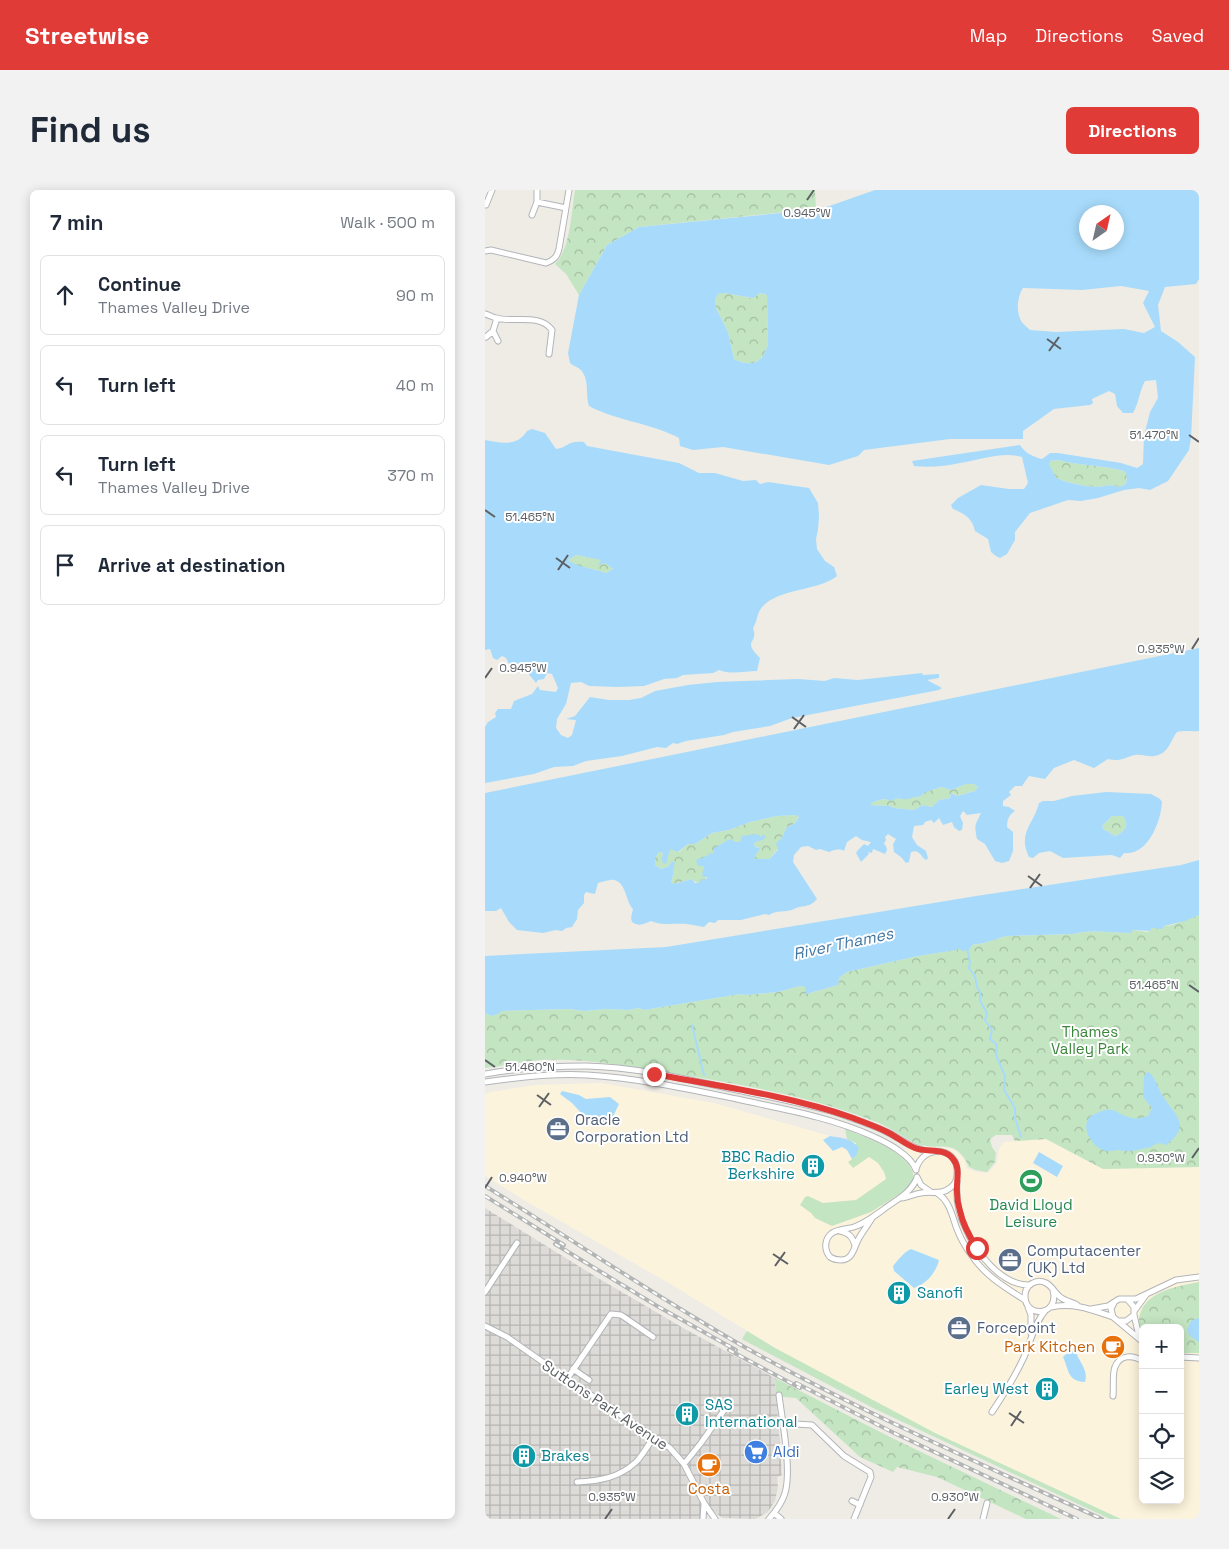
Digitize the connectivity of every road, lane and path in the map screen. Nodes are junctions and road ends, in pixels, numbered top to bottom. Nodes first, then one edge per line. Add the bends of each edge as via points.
1 (492, 190) edge
2 (537, 190) edge
3 (569, 190) edge
4 (537, 202) junction
5 (486, 206) dead end
6 (566, 208) junction
7 (532, 215) dead end
8 (485, 251) edge
9 (485, 314) edge
10 (497, 318) junction
11 (493, 331) junction
12 (486, 337) edge
13 (498, 341) dead end
14 (549, 354) dead end
15 (485, 1074) edge
16 (485, 1082) edge
17 (932, 1152) junction
18 (916, 1170) junction
19 (917, 1178) junction
20 (957, 1178) junction
21 (931, 1192) junction
22 (937, 1193) junction
23 (902, 1198) junction
24 (872, 1218) junction
25 (839, 1231) junction
26 (517, 1243) dead end
27 (855, 1246) junction
28 (1199, 1277) edge
29 (1030, 1285) junction
30 (1053, 1290) junction
31 (485, 1292) edge
32 (1148, 1293) junction
33 (1025, 1300) junction
34 (1128, 1300) junction
35 (1114, 1302) junction
36 (1077, 1306) junction
37 (1028, 1307) junction
38 (1051, 1307) junction
39 (1091, 1309) junction
40 (1045, 1310) junction
41 (1134, 1313) junction
42 (1113, 1316) junction
43 (1118, 1321) junction
44 (485, 1326) edge
45 (1139, 1336) edge
46 (653, 1337) dead end
47 (1139, 1338) edge
48 (1029, 1346) junction
49 (1184, 1357) edge
50 (1199, 1358) edge
51 (1139, 1359) edge
52 (573, 1369) junction
53 (567, 1379) junction
54 (589, 1380) dead end
55 (779, 1395) dead end
56 (1113, 1396) dead end
57 (727, 1406) dead end
58 (992, 1412) dead end
59 (783, 1426) junction
60 (654, 1437) junction
61 (684, 1464) junction
62 (577, 1482) dead end
63 (852, 1501) dead end
64 (704, 1503) junction
65 (987, 1504) dead end
66 (860, 1505) junction
67 (774, 1513) junction
68 (703, 1519) edge
69 (715, 1519) edge
70 (769, 1519) edge
71 (781, 1519) edge
72 (853, 1519) edge
73 (983, 1519) edge

1 - 5 street
2 - 4 street
3 - 6 street
4 - 6 street
4 - 7 street
6 - 8 street via 559,249 553,260 546,263
9 - 10 street
10 - 11 street
10 - 14 street via 536,320 548,324 552,330
11 - 12 street
11 - 13 street
15 - 17 street via 527,1068 588,1066 713,1084 817,1107 876,1127 913,1148
16 - 18 street via 556,1074 587,1075 711,1094 815,1117 857,1130 907,1157
17 - 18 street via 924,1155
17 - 20 street via 940,1151 952,1158 958,1169
18 - 19 street
19 - 21 street
19 - 23 street
20 - 22 street via 950,1188
20 - 29 street via 959,1210 964,1227 977,1248 1000,1274 1014,1282
21 - 22 street
21 - 23 street
22 - 33 street via 946,1201 970,1254 996,1281
23 - 24 street
24 - 25 street
24 - 27 street
25 - 27 street via 851,1235
25 - 27 street via 826,1240 829,1255 845,1260
26 - 31 street
28 - 32 street via 1176,1280
29 - 30 street via 1041,1281
29 - 33 street
30 - 36 street
30 - 38 street via 1055,1298
32 - 34 street
32 - 41 street
33 - 37 street
34 - 35 street
34 - 41 street via 1133,1304
35 - 39 street
35 - 42 street
36 - 38 street
36 - 39 street
37 - 40 street via 1036,1311
37 - 48 street via 1031,1315
38 - 40 street
39 - 42 street
40 - 48 street via 1036,1324
41 - 43 street via 1126,1322
41 - 45 street
42 - 43 street
43 - 47 street
44 - 53 street, Suttons Park Avenue via 507,1337
46 - 52 street via 621,1315 611,1314
48 - 58 street via 1007,1391
49 - 50 street
51 - 56 street via 1126,1356 1117,1364
52 - 53 street
52 - 54 street
53 - 60 street, Suttons Park Avenue
55 - 59 street
57 - 61 street
59 - 66 street via 813,1425 844,1456 870,1472
59 - 67 street via 787,1470 785,1491
60 - 61 street, Suttons Park Avenue via 670,1448
60 - 62 street via 636,1462 621,1472 600,1481
61 - 64 street, Suttons Park Avenue
63 - 66 street
64 - 68 street
64 - 69 street, Suttons Park Avenue
65 - 73 street
66 - 72 street
67 - 70 street
67 - 71 street

